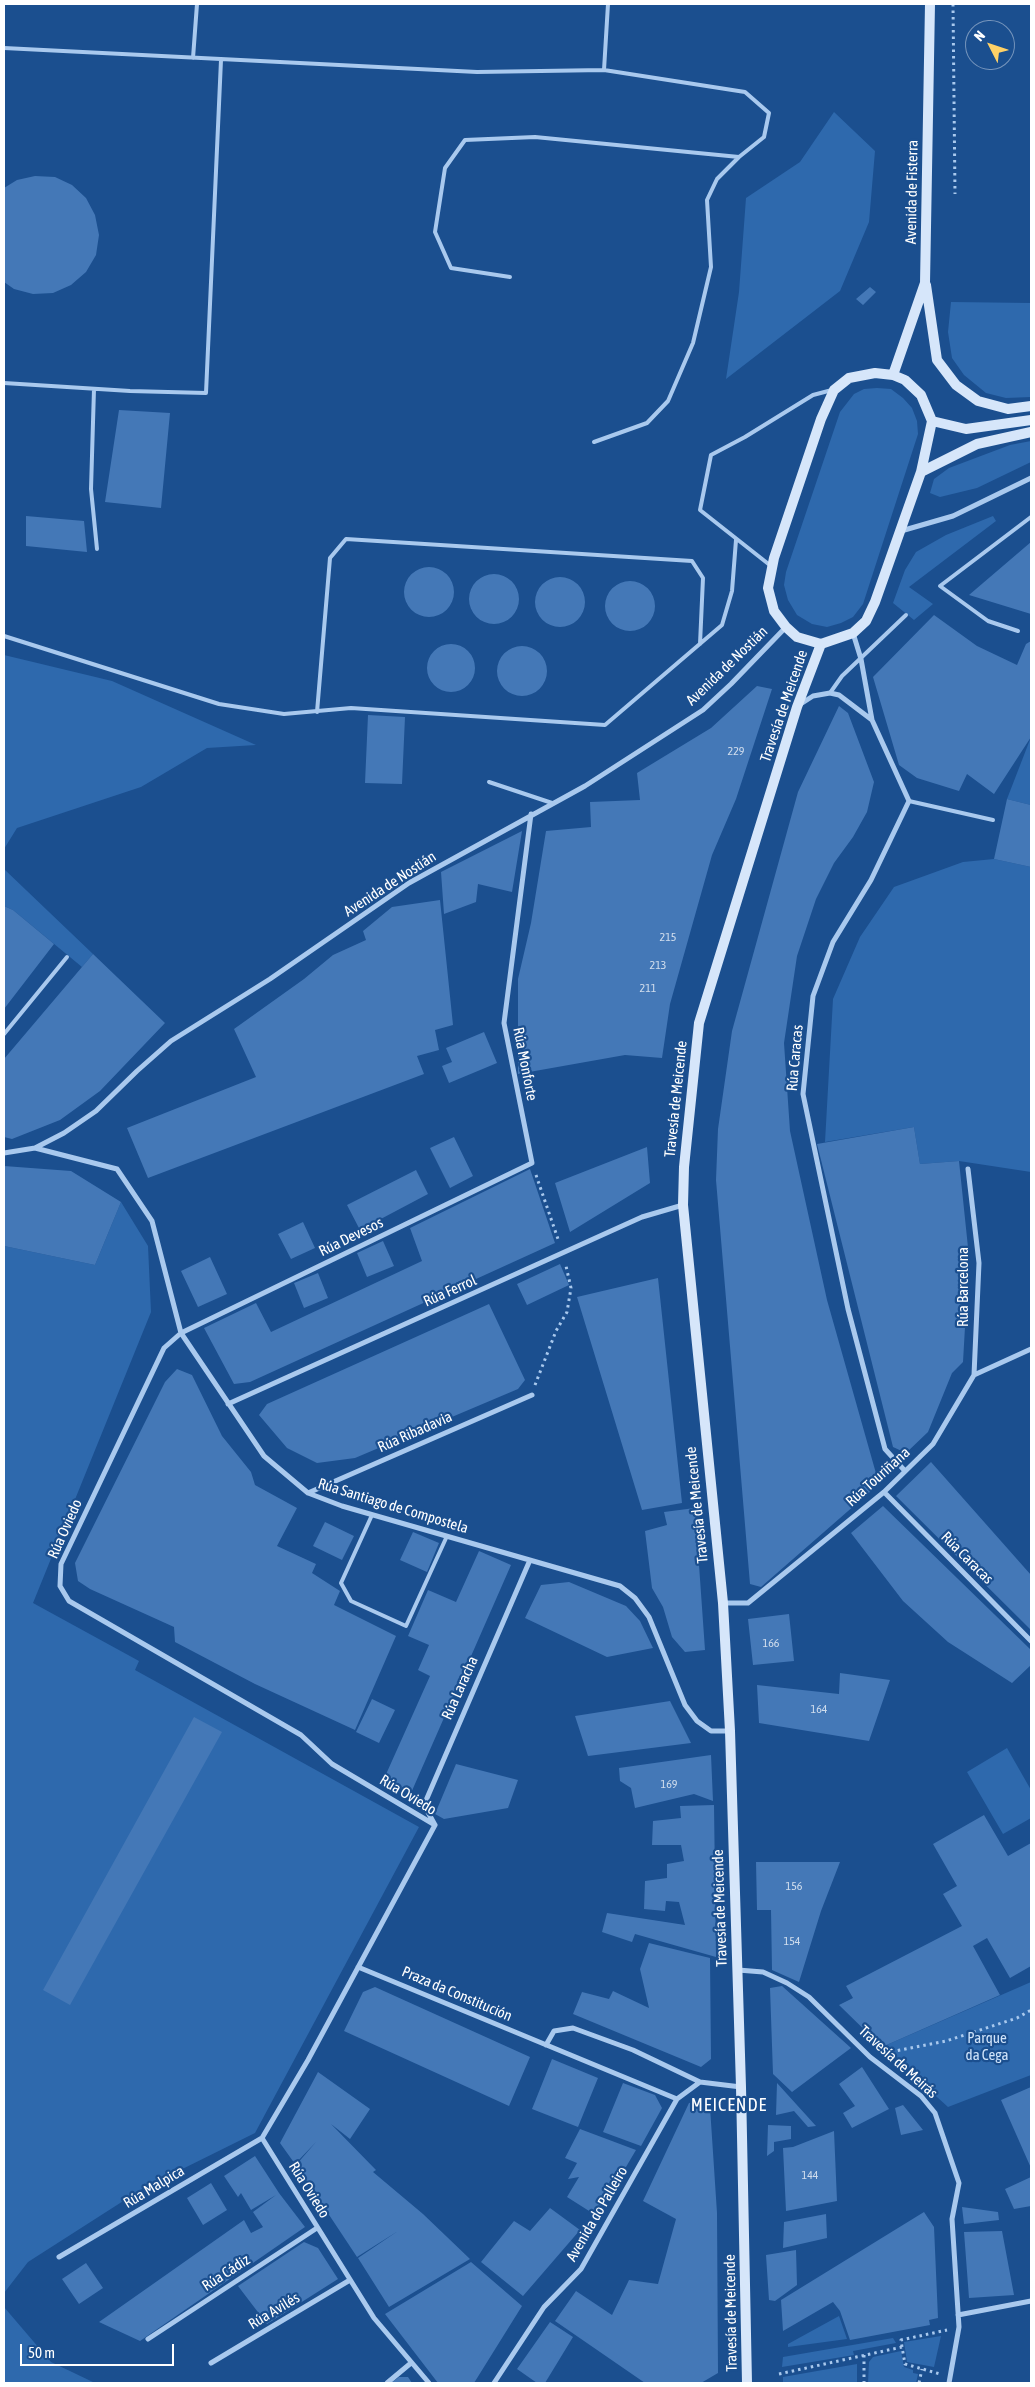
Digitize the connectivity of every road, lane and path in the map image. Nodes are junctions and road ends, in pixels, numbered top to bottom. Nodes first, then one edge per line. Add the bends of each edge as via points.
1 (197, 4) edge
2 (608, 4) edge
3 (930, 4) edge
4 (953, 4) edge
5 (4, 48) edge
6 (193, 58) junction
7 (221, 60) junction
8 (604, 70) junction
9 (739, 157) junction
10 (955, 194) dead end
11 (510, 277) dead end
12 (926, 283) junction
13 (892, 375) junction
14 (4, 383) edge
15 (94, 389) junction
16 (834, 390) junction
17 (1031, 406) edge
18 (1031, 420) edge
19 (932, 421) junction
20 (1031, 432) edge
21 (594, 442) dead end
22 (921, 472) junction
23 (1031, 478) edge
24 (1031, 517) edge
25 (900, 531) junction
26 (736, 540) junction
27 (97, 549) dead end
28 (773, 567) junction
29 (906, 615) dead end
30 (786, 627) junction
31 (1018, 631) dead end
32 (853, 633) junction
33 (4, 636) edge
34 (700, 644) junction
35 (821, 644) junction
36 (861, 658) junction
37 (830, 692) junction
38 (796, 707) junction
39 (317, 712) junction
40 (872, 720) junction
41 (489, 782) dead end
42 (909, 801) junction
43 (552, 803) junction
44 (531, 814) junction
45 (993, 820) dead end
46 (67, 957) dead end
47 (4, 1034) edge
48 (35, 1148) junction
49 (4, 1153) edge
50 (532, 1162) junction
51 (968, 1170) dead end
52 (683, 1205) junction
53 (564, 1254) junction
54 (566, 1266) dead end
55 (181, 1334) junction
56 (1031, 1349) edge
57 (974, 1375) junction
58 (532, 1394) joint
59 (228, 1404) junction
60 (904, 1471) junction
61 (884, 1492) junction
62 (308, 1493) junction
63 (372, 1515) junction
64 (447, 1536) junction
65 (530, 1560) junction
66 (723, 1603) junction
67 (1031, 1641) edge
68 (730, 1731) junction
69 (435, 1825) junction
70 (358, 1967) junction
71 (738, 1970) junction
72 (1031, 2010) edge
73 (546, 2044) junction
74 (870, 2057) junction
75 (700, 2082) junction
76 (741, 2087) junction
77 (677, 2099) junction
78 (262, 2138) junction
79 (317, 2228) junction
80 (59, 2257) dead end
81 (350, 2280) junction
82 (1031, 2301) edge
83 (958, 2315) junction
84 (959, 2327) junction
85 (148, 2338) dead end
86 (902, 2347) junction
87 (864, 2355) junction
88 (211, 2363) dead end
89 (411, 2363) junction
90 (779, 2374) dead end
91 (387, 2383) edge
92 (429, 2383) edge
93 (494, 2383) edge
94 (747, 2383) edge
95 (864, 2383) edge
96 (919, 2383) edge
97 (949, 2383) edge

1 - 6 lane
2 - 8 lane
3 - 12 main road, Avenida de Fisterra
4 - 10 path
5 - 6 lane
6 - 7 lane
7 - 8 lane via 478,72
7 - 15 lane via 206,393
8 - 9 lane via 745,92 769,113 764,137
9 - 11 lane via 535,137 465,140 445,168 435,232 451,268
9 - 21 lane via 717,179 707,200 711,267 692,343 668,401 647,423
12 - 13 main road, Avenida de Fisterra
12 - 17 main road via 937,360 956,386 978,401 1008,409
13 - 16 main road via 875,373 849,378
13 - 19 main road via 905,380 921,395
14 - 15 lane
15 - 27 lane via 90,489
16 - 26 lane via 813,396 710,455 700,510
16 - 28 main road via 821,419
18 - 19 main road via 966,428
19 - 22 main road
20 - 22 main road via 977,444
22 - 25 main road
23 - 25 street via 953,516
24 - 31 lane via 940,586 988,621
25 - 32 main road via 875,602 866,621
26 - 28 lane
26 - 34 lane via 732,591 722,625
28 - 30 main road via 768,588 774,611
29 - 36 lane
30 - 35 main road via 797,637
30 - 43 street, Avenida de Nostián via 703,710 585,786
32 - 35 main road
32 - 36 street
33 - 39 lane via 220,704 284,714
34 - 39 lane via 605,725 351,708
34 - 39 lane via 703,578 692,561 346,539 330,558
35 - 38 main road, Travesía de Meicende
36 - 37 lane
36 - 40 street
37 - 38 street via 813,696
37 - 40 street
38 - 52 main road, Travesía de Meicende via 699,1023
40 - 42 street
41 - 43 lane
42 - 45 lane
42 - 60 street, Rúa Caracas via 871,880 833,942 813,996 803,1094 848,1309 884,1448
43 - 44 street, Avenida de Nostián
44 - 48 street, Avenida de Nostián via 409,883 270,979 171,1041 96,1111
44 - 50 street, Rúa Monforte via 504,1023
46 - 47 lane
48 - 49 street, Avenida de Nostián
48 - 55 street, Rúa Santiago de Compostela via 117,1170 152,1221
50 - 53 path
50 - 55 street, Rúa Devesos
51 - 57 street, Rúa Barcelona via 979,1264
52 - 53 street, Rúa Ferrol via 642,1217
52 - 66 main road, Travesía de Meicende
53 - 59 street, Rúa Ferrol
54 - 58 path via 571,1288 567,1312 556,1331
55 - 59 street, Rúa Santiago de Compostela
55 - 69 street, Rúa Oviedo via 164,1348 112,1456 61,1564 60,1586 69,1601 301,1735 332,1764
56 - 57 street
57 - 60 street, Rúa Touriñana via 933,1444
58 - 62 street, Rúa Ribadavia
59 - 62 street, Rúa Santiago de Compostela via 264,1456
60 - 61 street, Rúa Touriñana
61 - 66 street, Rúa Touriñana via 748,1603
61 - 67 street, Rúa Caracas
62 - 63 street, Rúa Santiago de Compostela
63 - 64 street, Rúa Santiago de Compostela
63 - 64 lane via 341,1583 351,1601 406,1626
64 - 65 street, Rúa Santiago de Compostela
65 - 68 street, Rúa Santiago de Compostela via 620,1586 635,1598 650,1617 689,1710 711,1731
65 - 69 street, Rúa Laracha via 424,1805
66 - 68 main road, Travesía de Meicende
68 - 71 main road, Travesía de Meicende
69 - 70 street, Rúa Oviedo
70 - 73 street, Praza da Constitución
70 - 78 street, Rúa Oviedo
71 - 74 street, Travesía de Meirás via 763,1972 809,1997
71 - 76 main road, Travesía de Meicende
72 - 74 path via 1017,2018 946,2041
73 - 75 street via 554,2032 573,2028 633,2050
73 - 77 street, Praza da Constitución
74 - 83 street, Travesía de Meirás via 921,2096 935,2113 951,2155 959,2183 952,2219
75 - 76 street
75 - 77 street
76 - 94 main road, Travesía de Meicende
77 - 93 street, Avenida do Palleiro via 581,2269 544,2307
78 - 79 street, Rúa Oviedo
78 - 80 street, Rúa Malpica
79 - 81 street, Rúa Oviedo
79 - 85 street, Rúa Cádiz
81 - 88 street, Rúa Avilés
81 - 89 street, Rúa Oviedo via 374,2318
82 - 83 street
83 - 84 street, Travesía de Meirás
84 - 86 path via 901,2340
84 - 97 street, Travesía de Meirás
86 - 87 path
86 - 96 path via 905,2364 922,2369
87 - 90 path
87 - 95 path
89 - 91 street
89 - 92 street, Rúa Oviedo

